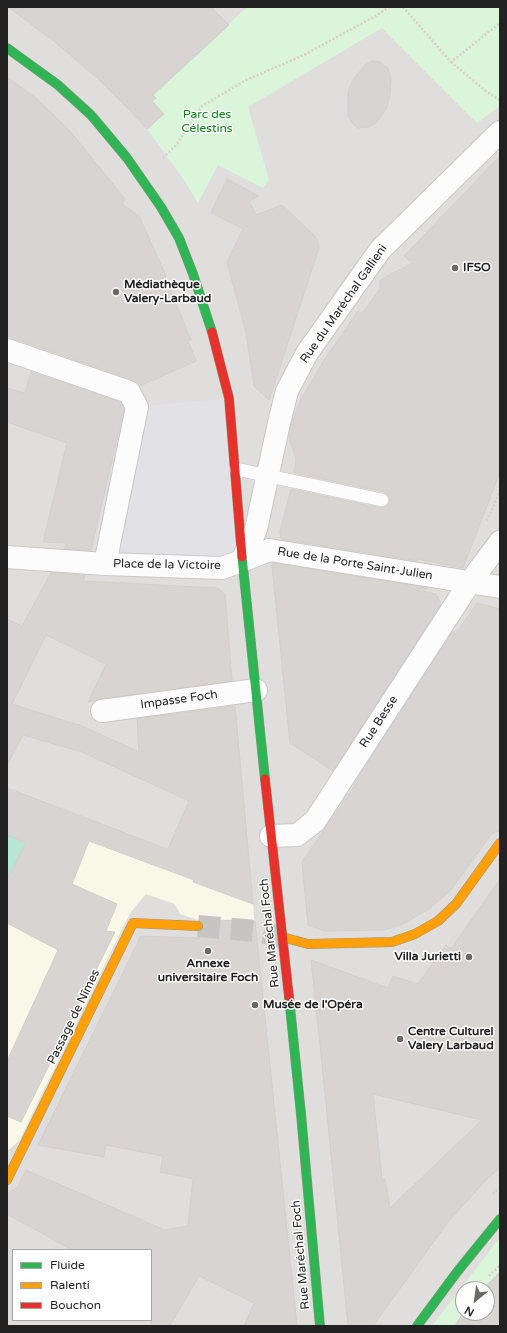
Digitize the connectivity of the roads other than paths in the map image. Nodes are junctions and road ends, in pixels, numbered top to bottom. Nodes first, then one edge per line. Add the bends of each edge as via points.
1 (7, 48) edge
2 (500, 132) edge
3 (7, 350) edge
4 (236, 469) junction
5 (267, 476) junction
6 (382, 500) dead end
7 (500, 542) edge
8 (7, 557) edge
9 (242, 561) junction
10 (105, 564) junction
11 (470, 582) junction
12 (500, 587) edge
13 (256, 690) junction
14 (102, 711) dead end
15 (271, 836) junction
16 (500, 843) edge
17 (198, 926) tunnel mouth
18 (282, 937) junction
19 (7, 1180) edge
20 (500, 1219) edge
21 (320, 1326) edge
22 (417, 1326) edge

1 - 4 street via 58,85 91,115 127,158 179,238 216,345 229,398
2 - 5 street, Rue du Maréchal Gallieni via 380,250 306,353 288,391
3 - 10 street, Place de la Victoire via 129,392 137,407
4 - 5 lane
4 - 9 street
5 - 6 lane
5 - 9 street, Rue du Maréchal Gallieni via 256,529
7 - 11 street, Rue Besse
8 - 10 street
9 - 10 street, Place de la Victoire via 222,568
9 - 11 street, Rue de la Porte Saint-Julien via 269,550
9 - 13 street, Rue Maréchal Foch
11 - 12 street, Rue de la Porte Saint-Julien
11 - 15 street, Rue Besse via 315,821 297,835
13 - 14 street, Impasse Foch
13 - 15 street, Rue Maréchal Foch
15 - 18 street, Rue Maréchal Foch
16 - 18 street via 456,904 438,920 415,934 392,942 308,944
17 - 19 street, Passage de Nîmes via 133,923
18 - 21 street, Rue Maréchal Foch
20 - 22 street

